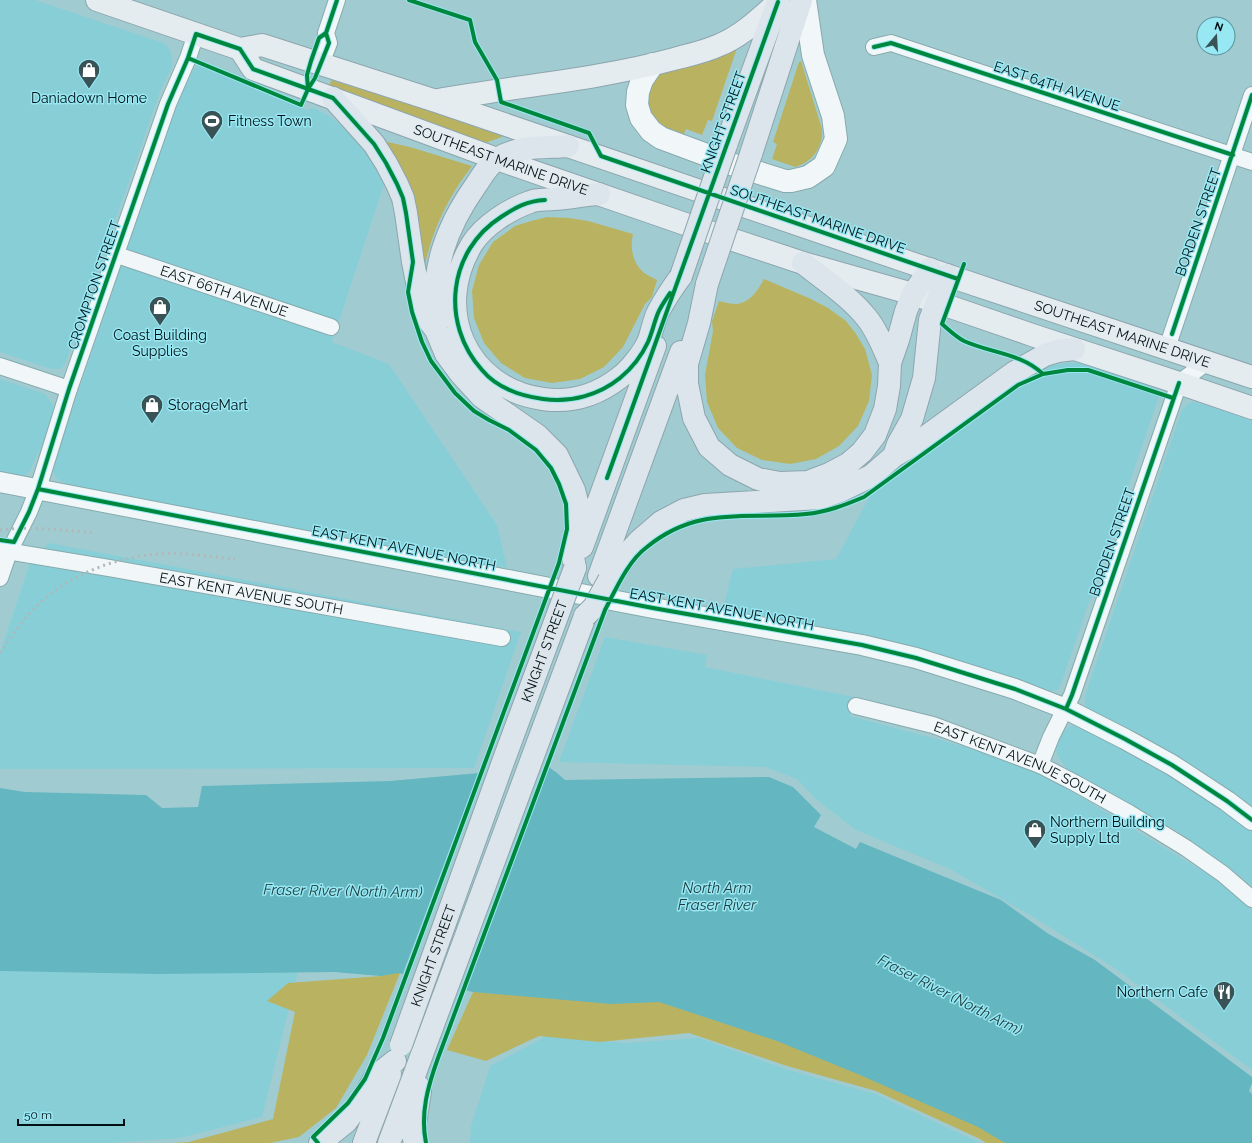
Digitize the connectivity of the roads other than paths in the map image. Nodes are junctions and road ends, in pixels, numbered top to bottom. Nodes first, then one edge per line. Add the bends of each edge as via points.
1 (97, 0) edge
2 (337, 0) edge
3 (801, 0) edge
4 (805, 0) edge
5 (779, 1) edge
6 (196, 34) junction
7 (874, 47) dead end
8 (240, 49) junction
9 (316, 62) junction
10 (653, 64) junction
11 (1252, 95) edge
12 (333, 98) junction
13 (436, 101) junction
14 (568, 146) junction
15 (1233, 155) junction
16 (497, 159) junction
17 (1252, 162) edge
18 (599, 194) junction
19 (117, 255) junction
20 (803, 263) junction
21 (938, 272) junction
22 (681, 276) junction
23 (706, 284) junction
24 (913, 294) junction
25 (936, 302) junction
26 (331, 327) dead end
27 (436, 330) junction
28 (1167, 348) junction
29 (1074, 349) junction
30 (1207, 362) junction
31 (890, 363) junction
32 (0, 366) edge
33 (1252, 377) edge
34 (1179, 383) junction
35 (69, 389) junction
36 (1252, 408) edge
37 (894, 456) junction
38 (0, 482) edge
39 (38, 489) junction
40 (4, 551) edge
41 (575, 568) junction
42 (0, 578) edge
43 (604, 578) junction
44 (502, 638) dead end
45 (856, 706) dead end
46 (1066, 709) junction
47 (1040, 766) junction
48 (1252, 820) edge
49 (1252, 899) edge
50 (398, 1053) junction
51 (419, 1062) junction
52 (320, 1143) edge
53 (364, 1143) edge
54 (389, 1143) edge
55 (415, 1143) edge

1 - 6 main road, SOUTHEAST MARINE DRIVE
2 - 9 street via 326,33 329,43
3 - 23 highway, bridge
4 - 10 main road via 813,55 833,116 836,139 824,166 808,177 785,181 724,162 661,138 651,131 641,118 637,105 642,80
5 - 10 main road via 747,30 717,46
5 - 22 highway, KNIGHT STREET, bridge
6 - 8 main road, SOUTHEAST MARINE DRIVE
6 - 19 street, CROMPTON STREET via 168,104
7 - 15 street, EAST 64TH AVENUE via 891,43
8 - 9 main road, SOUTHEAST MARINE DRIVE via 262,45
8 - 12 main road, SOUTHEAST MARINE DRIVE via 253,69
9 - 13 main road, SOUTHEAST MARINE DRIVE
10 - 13 main road via 610,74
11 - 15 street, BORDEN STREET
12 - 16 main road, SOUTHEAST MARINE DRIVE
12 - 27 highway via 374,144 397,184 403,198 423,313
13 - 14 main road, SOUTHEAST MARINE DRIVE
14 - 16 highway via 516,151
14 - 21 main road, SOUTHEAST MARINE DRIVE
15 - 17 street, EAST 64TH AVENUE
15 - 28 street, BORDEN STREET
16 - 18 main road, SOUTHEAST MARINE DRIVE
16 - 27 highway via 487,169 449,229 435,285
18 - 20 main road, SOUTHEAST MARINE DRIVE
18 - 22 highway via 531,201 513,209 491,224 473,243 460,268 455,290 455,313 466,347 482,371 497,383 530,397 574,400 592,394 620,378 633,364 648,342 658,312
19 - 26 street, EAST 66TH AVENUE
19 - 35 street, CROMPTON STREET
20 - 24 main road, SOUTHEAST MARINE DRIVE
20 - 31 highway via 847,298 866,317 878,335
21 - 24 highway
21 - 25 highway
21 - 28 main road, SOUTHEAST MARINE DRIVE
22 - 41 highway, KNIGHT STREET
23 - 31 highway via 699,323 687,364 687,384 694,418 709,447 730,465 758,479 780,483 808,482 848,464 862,452 875,435 885,409
23 - 43 highway
24 - 25 main road, SOUTHEAST MARINE DRIVE
24 - 31 highway
25 - 29 main road, SOUTHEAST MARINE DRIVE
25 - 37 highway via 930,320 924,378 912,419
27 - 41 highway via 446,354 460,374 482,397 537,435 557,455 574,490 578,506 572,551
28 - 30 main road, SOUTHEAST MARINE DRIVE
29 - 34 main road, SOUTHEAST MARINE DRIVE
29 - 37 highway via 1045,355 1014,372 920,441
30 - 33 main road, SOUTHEAST MARINE DRIVE
30 - 34 street
32 - 35 street
34 - 36 main road, SOUTHEAST MARINE DRIVE
34 - 46 street, BORDEN STREET
35 - 39 street, CROMPTON STREET
37 - 43 highway via 871,476 820,498 705,504 684,510 661,522
38 - 39 street, EAST KENT AVENUE NORTH
39 - 40 street, CROMPTON STREET via 29,512
39 - 46 street, EAST KENT AVENUE NORTH via 653,608 862,645 965,672
40 - 42 street, CROMPTON STREET
40 - 44 street, EAST KENT AVENUE SOUTH
41 - 50 highway, KNIGHT STREET, bridge
43 - 51 highway, KNIGHT STREET, bridge via 594,607 585,616
45 - 47 street, EAST KENT AVENUE SOUTH via 933,725
46 - 47 street, BORDEN STREET via 1051,737
46 - 48 street, EAST KENT AVENUE NORTH via 1172,766
47 - 49 street, EAST KENT AVENUE SOUTH via 1115,805 1186,848 1223,874
50 - 52 highway via 376,1076 364,1099 346,1122
50 - 53 highway, KNIGHT STREET
51 - 54 highway, KNIGHT STREET
51 - 55 highway via 420,1092 413,1135

